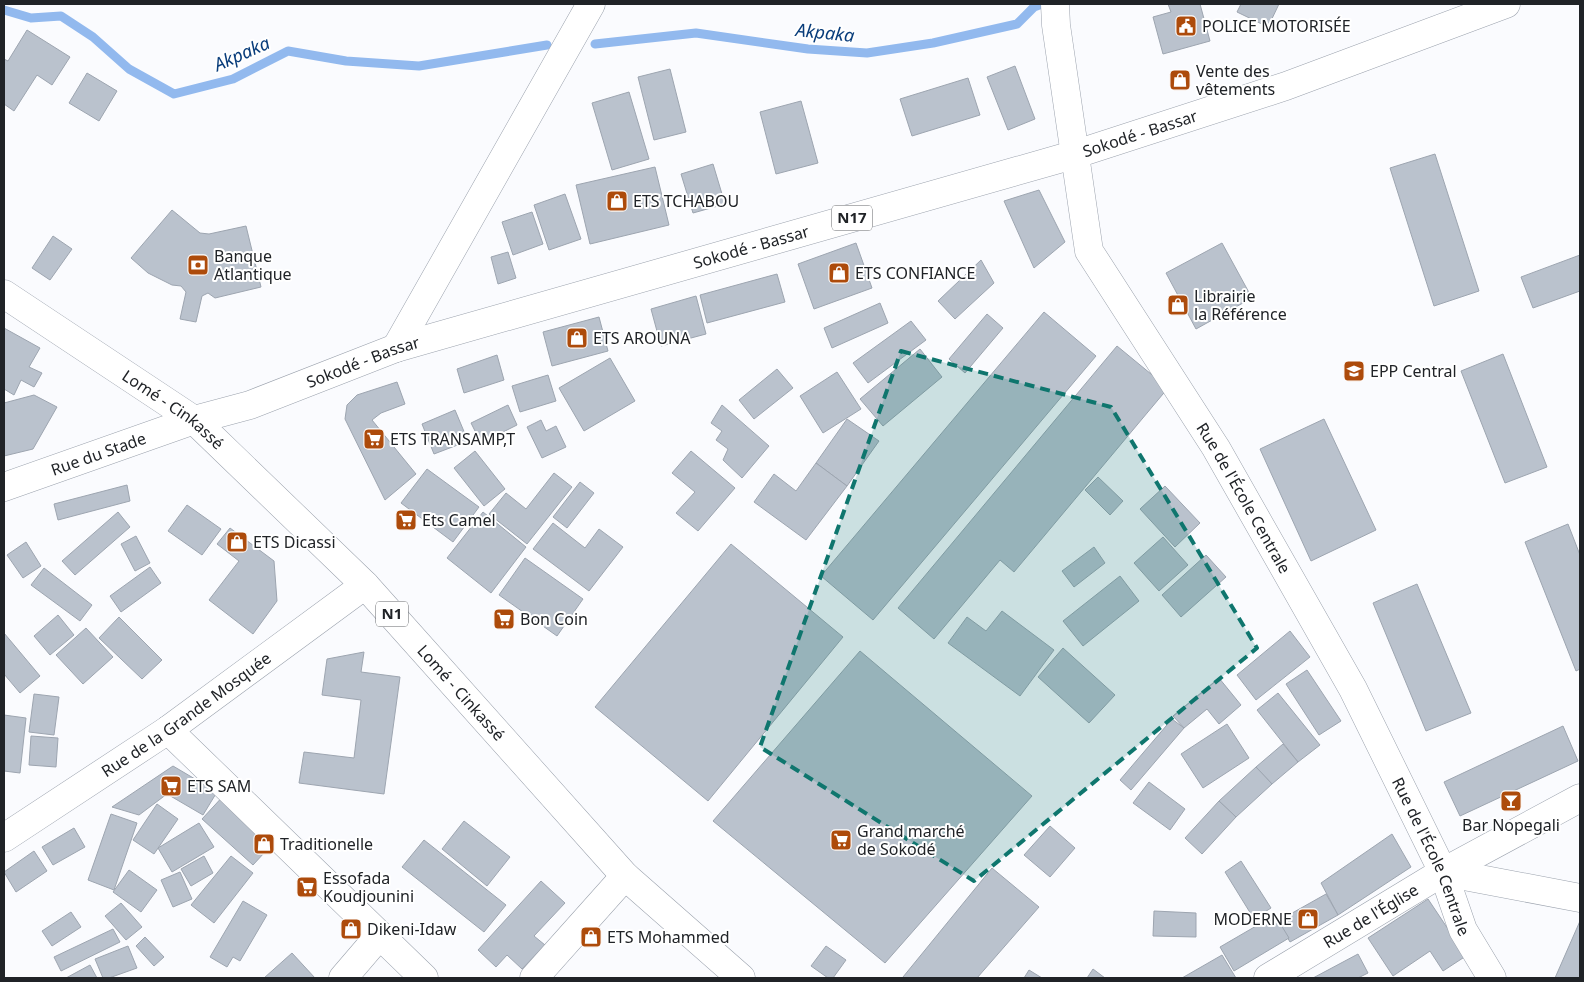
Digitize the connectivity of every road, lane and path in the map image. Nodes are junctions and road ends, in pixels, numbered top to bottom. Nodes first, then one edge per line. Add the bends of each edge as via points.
1 (591, 4) edge
2 (1506, 4) edge
3 (1055, 14) edge
4 (1073, 154) junction
5 (4, 294) edge
6 (396, 348) junction
7 (194, 420) junction
8 (4, 487) edge
9 (365, 586) junction
10 (168, 730) junction
11 (1580, 798) edge
12 (4, 838) edge
13 (1443, 872) junction
14 (624, 876) junction
15 (1580, 898) edge
16 (379, 936) junction
17 (728, 974) edge
18 (343, 978) edge
19 (424, 978) edge
20 (534, 978) edge
21 (1268, 978) edge
22 (1492, 978) edge

1 - 6 main road
2 - 4 main road, Sokodé - Bassar / N17 via 1286,86
3 - 4 main road, Rue de l'École Centrale
4 - 6 main road, Sokodé - Bassar / N17
4 - 13 main road, Rue de l'École Centrale via 1089,251 1216,448 1353,689
5 - 7 main road, Lomé - Cinkassé / N1
6 - 7 main road, Sokodé - Bassar / N17 via 250,405
7 - 8 main road, Rue du Stade
7 - 9 main road, Lomé - Cinkassé / N1
9 - 10 main road, Rue de la Grande Mosquée
9 - 14 main road, Lomé - Cinkassé / N1
10 - 12 main road, Rue de la Grande Mosquée
10 - 16 main road
11 - 13 main road, Rue de l'Église
13 - 15 main road
13 - 21 main road, Rue de l'Église
13 - 22 main road, Rue de l'École Centrale via 1464,930
14 - 17 main road, Lomé - Cinkassé / N1
14 - 20 main road
16 - 18 main road
16 - 19 main road

